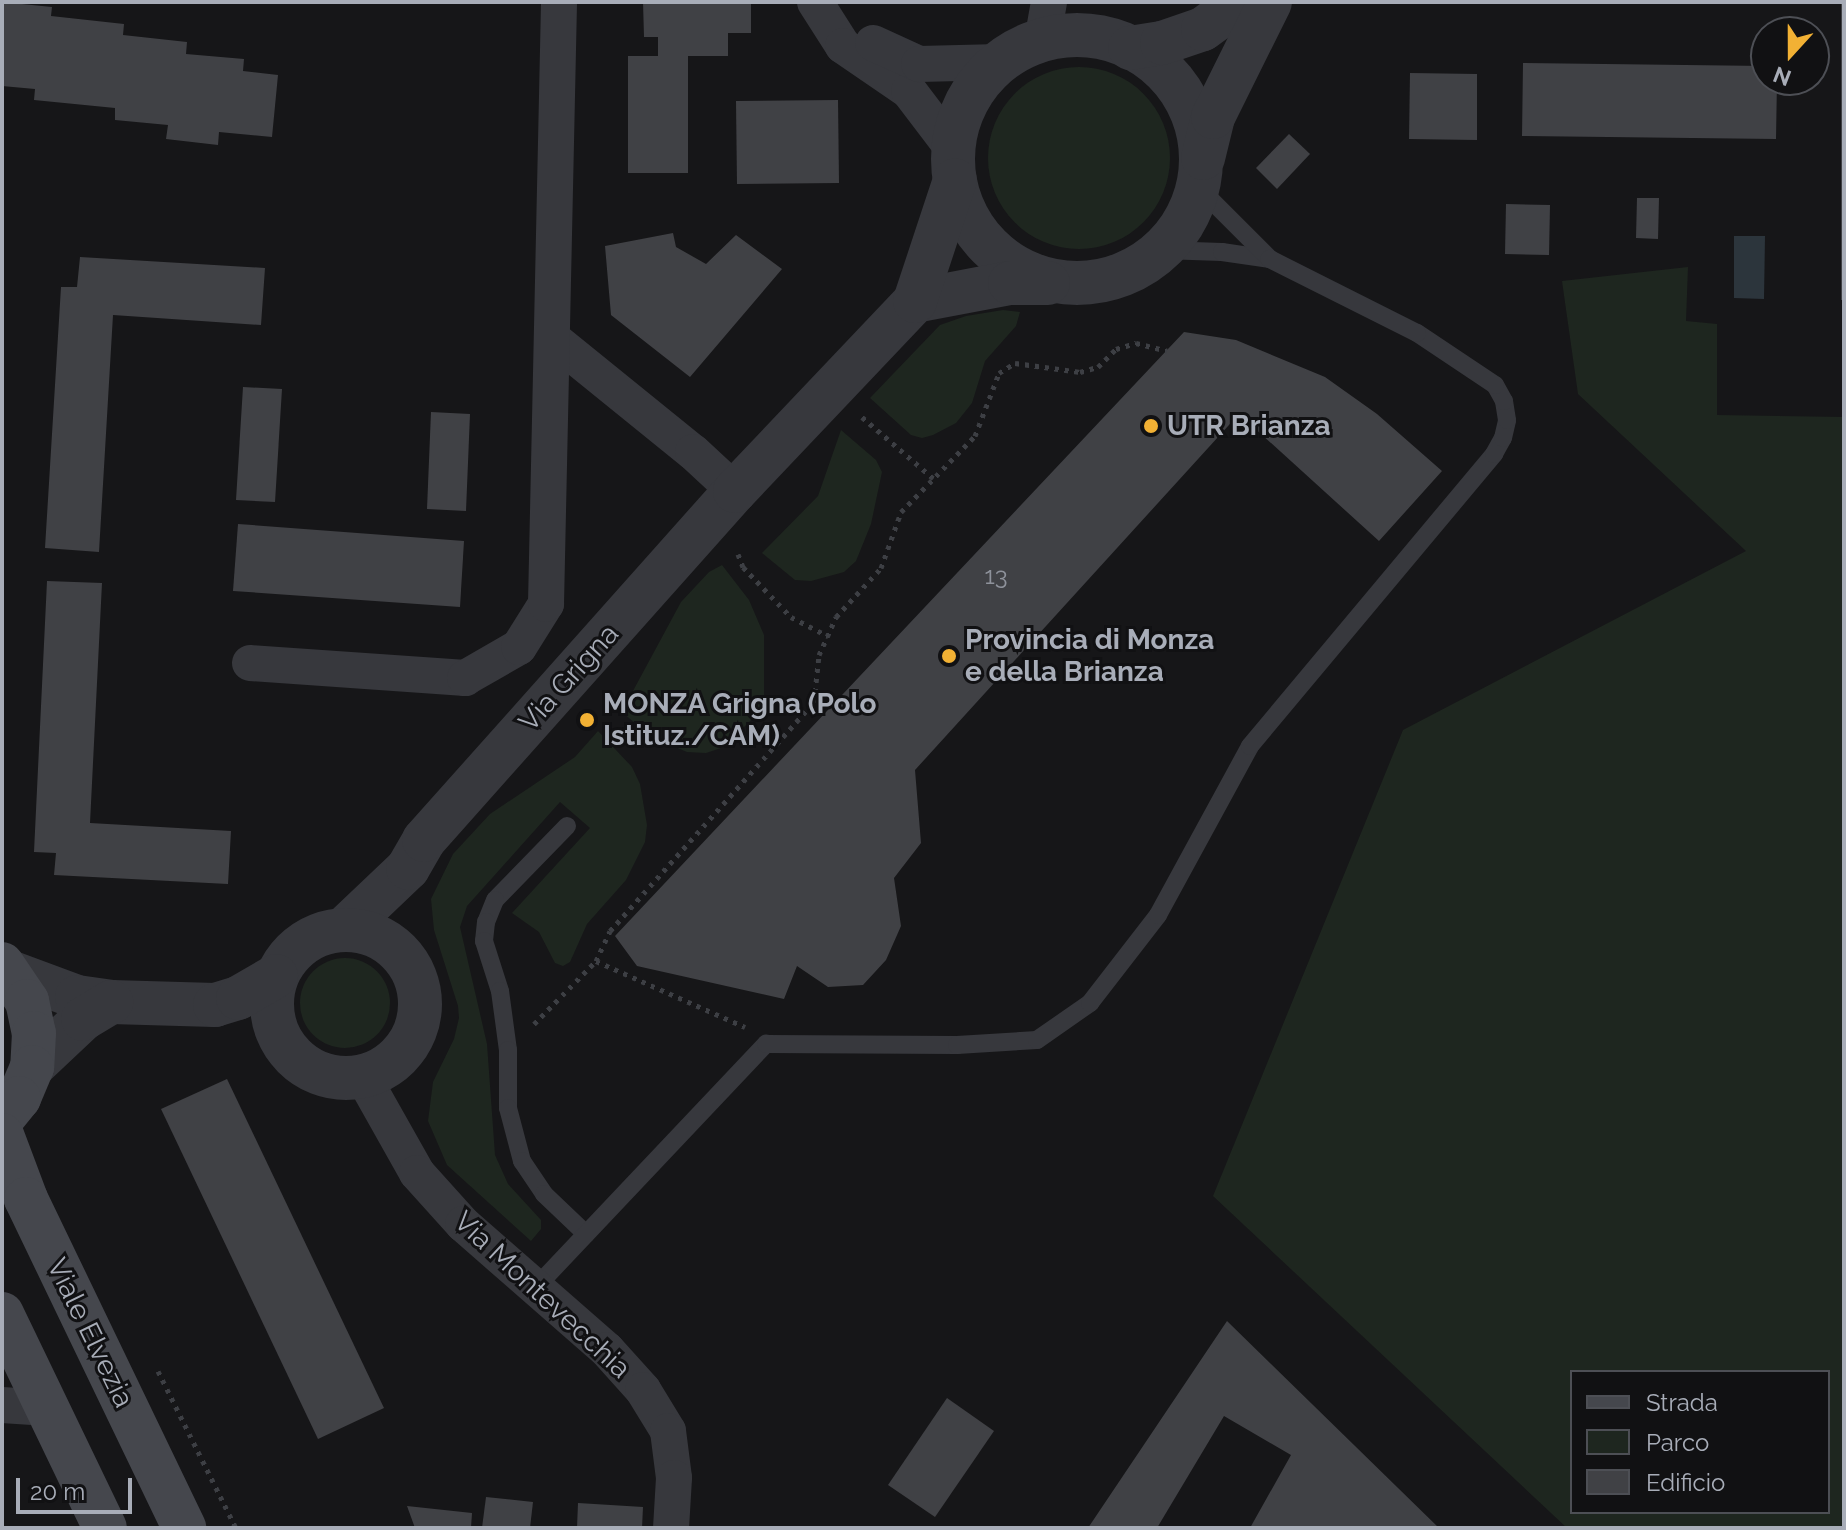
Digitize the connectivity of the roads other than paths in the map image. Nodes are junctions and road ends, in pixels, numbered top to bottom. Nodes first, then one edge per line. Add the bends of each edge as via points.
1 (559, 2) edge
2 (1240, 2) edge
3 (1270, 2) edge
4 (816, 4) edge
5 (1028, 35) edge
6 (1130, 48) junction
7 (954, 165) junction
8 (1200, 178) junction
9 (1162, 250) junction
10 (1270, 259) junction
11 (1063, 283) junction
12 (915, 301) junction
13 (552, 338) junction
14 (735, 491) junction
15 (250, 663) dead end
16 (567, 826) dead end
17 (408, 868) junction
18 (344, 929) junction
19 (393, 946) junction
20 (6, 968) edge
21 (276, 976) junction
22 (111, 1002) junction
23 (215, 1005) junction
24 (279, 1038) junction
25 (32, 1067) junction
26 (363, 1077) junction
27 (2, 1119) edge
28 (2, 1135) edge
29 (586, 1234) junction
30 (536, 1287) junction
31 (2, 1315) edge
32 (2, 1405) edge
33 (48, 1408) junction
34 (105, 1528) edge
35 (184, 1528) edge
36 (671, 1528) edge

1 - 13 street
2 - 6 street via 1203,29
3 - 8 street via 1213,117
4 - 5 street via 889,52 919,64
4 - 7 street via 843,46 909,91
5 - 6 street via 1091,36
5 - 7 street via 979,82 966,104
6 - 8 street via 1158,65 1183,95 1199,133
7 - 11 street via 965,215 987,245 1020,270
7 - 12 street, Via Grigna
8 - 9 street via 1185,222
8 - 10 lane
9 - 10 lane
9 - 11 street via 1122,275
10 - 29 lane via 1417,333 1495,385 1507,420 1494,454 1250,746 1158,915 1090,1003 1037,1040 766,1044
11 - 12 street via 1010,283
12 - 14 street, Via Grigna
13 - 14 street
13 - 15 street via 546,604 519,647 465,678
14 - 17 street, Via Grigna via 424,840
16 - 29 lane via 495,900 484,941 500,991 508,1108 522,1161 544,1194
17 - 18 street, Via Grigna
17 - 19 street, Via Grigna
18 - 19 street
18 - 21 street via 303,943
19 - 26 street via 409,964 418,986 416,1032 403,1052
20 - 22 street via 77,997
20 - 25 main road via 27,1001 34,1033
21 - 23 street via 248,994
21 - 24 street via 272,1018
22 - 23 street
22 - 25 street via 83,1019
23 - 24 street
24 - 26 street via 294,1058 315,1072
25 - 27 main road via 19,1098
26 - 30 street, Via Montevecchia via 417,1173 463,1224
28 - 35 main road, Viale Elvezia via 26,1199
29 - 30 lane
30 - 36 street, Via Montevecchia via 607,1350 643,1390 668,1431 674,1478
31 - 33 main road
32 - 33 street
33 - 34 main road

